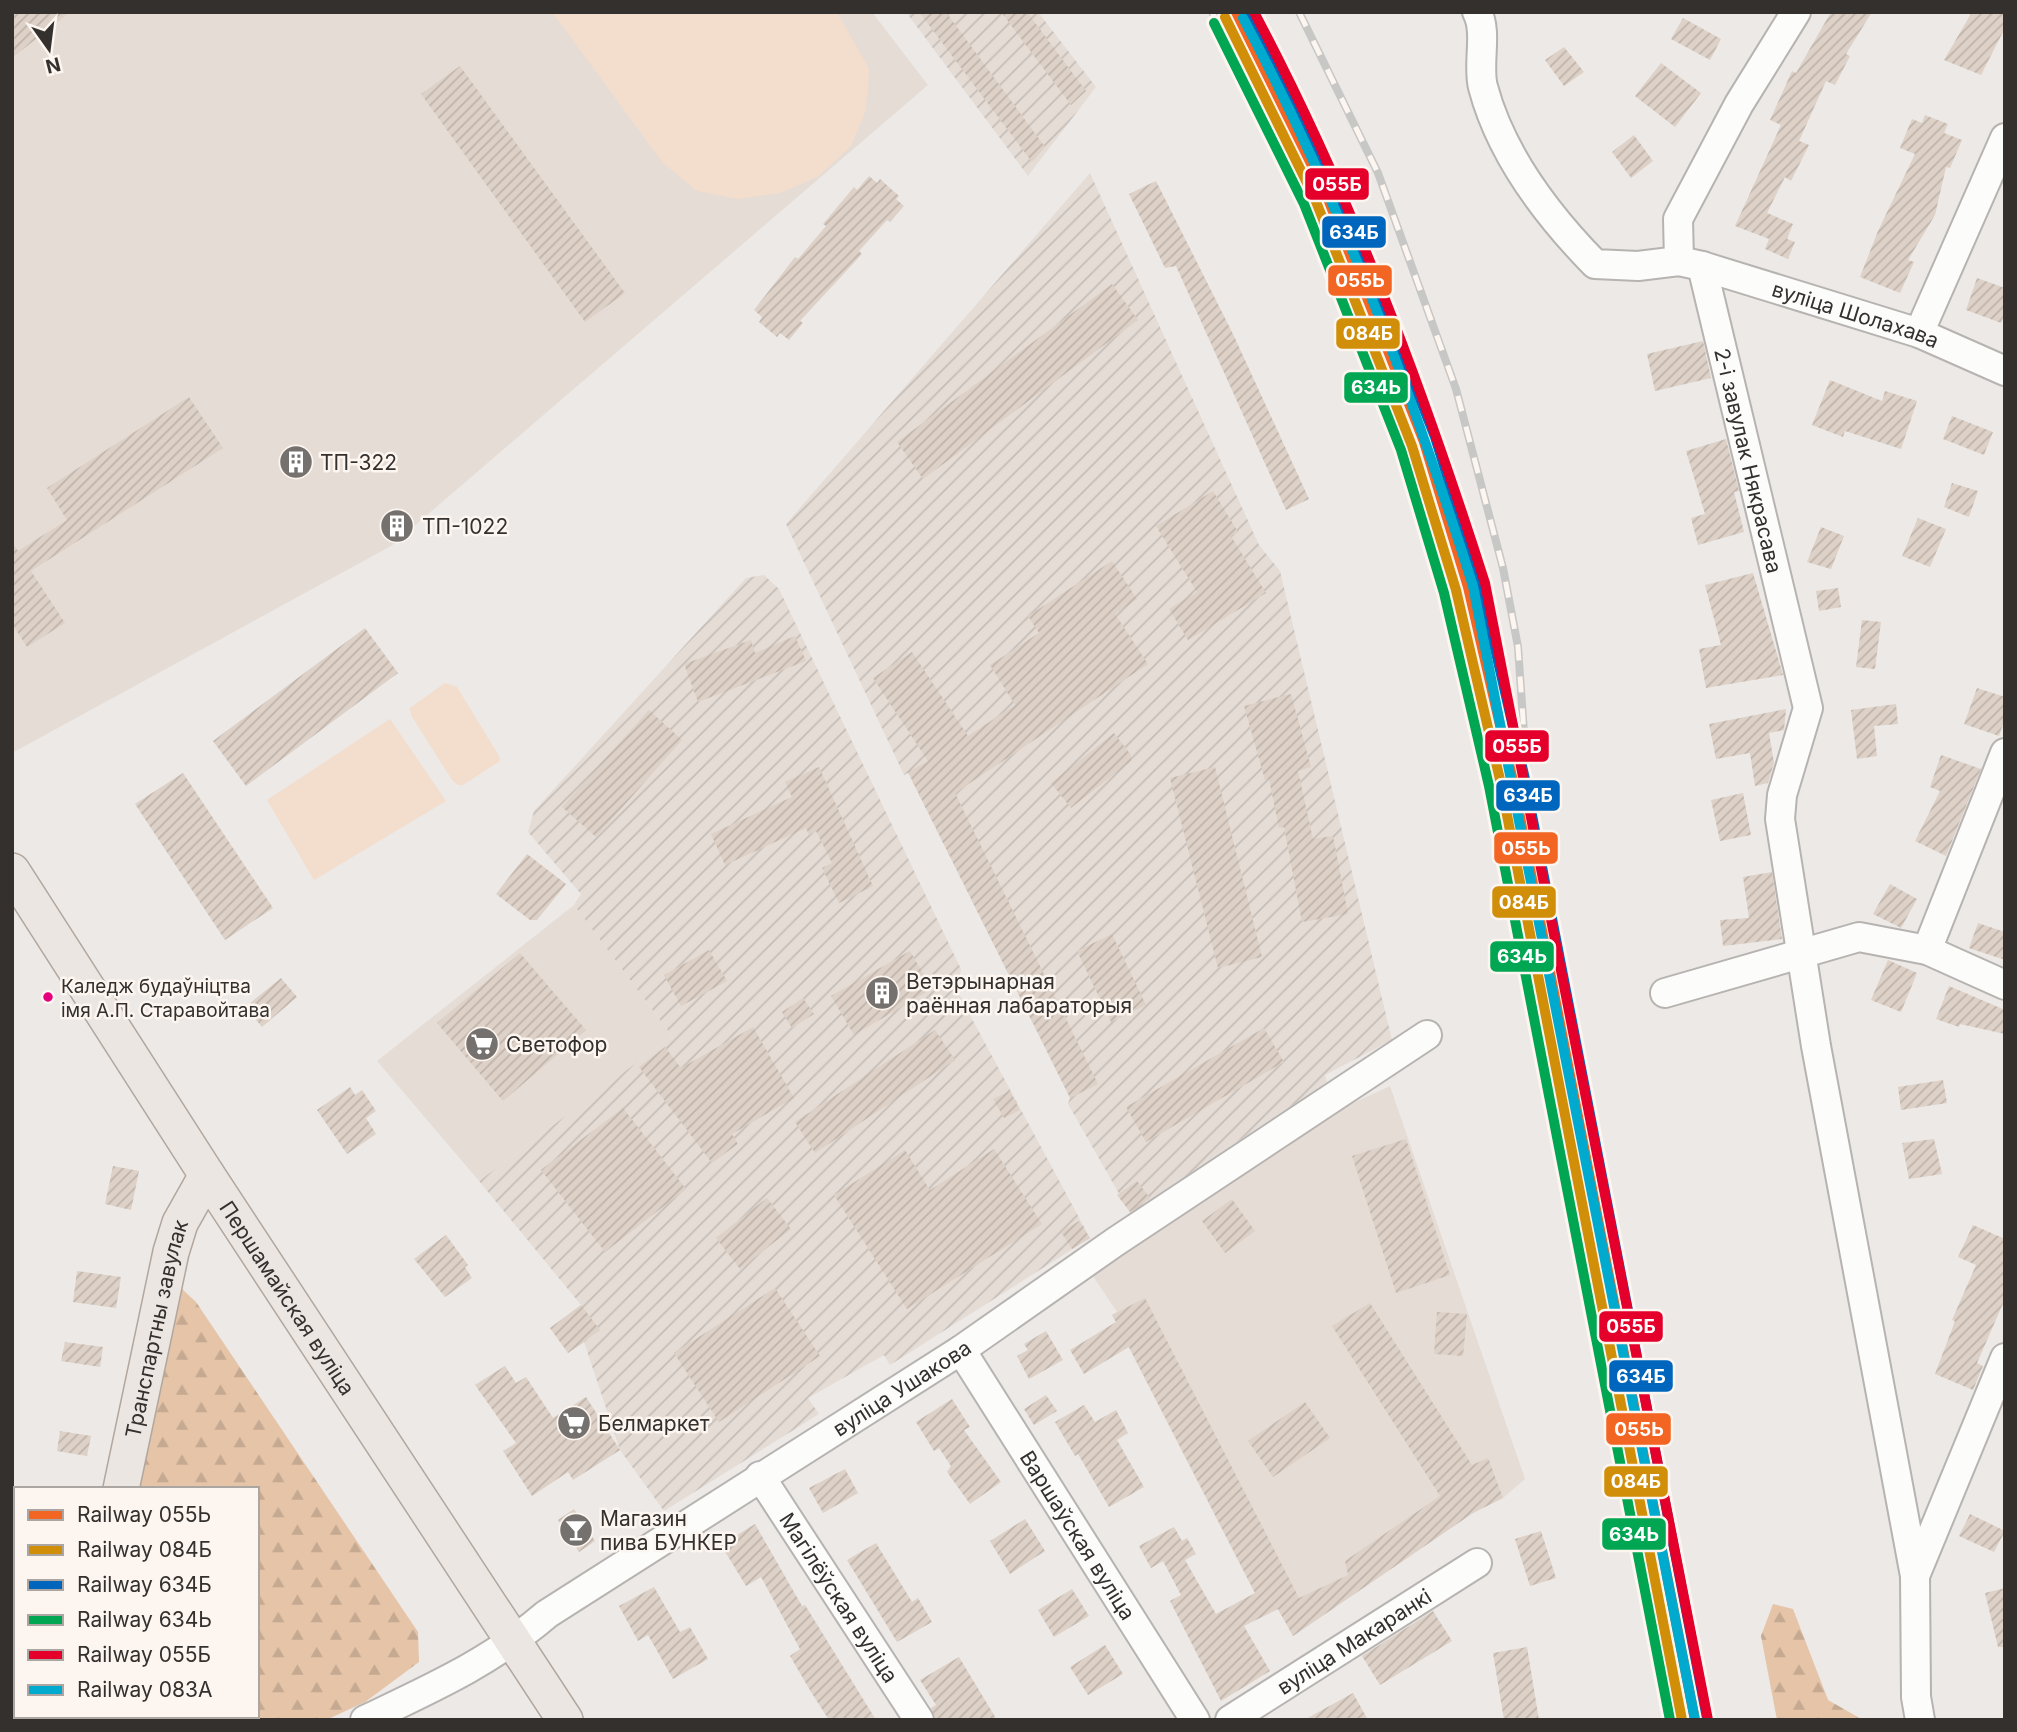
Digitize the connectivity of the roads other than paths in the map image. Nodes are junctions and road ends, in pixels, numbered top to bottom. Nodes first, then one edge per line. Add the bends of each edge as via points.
1 (1796, 12) edge
2 (1479, 13) edge
3 (2005, 138) edge
4 (1691, 264) junction
5 (1919, 333) junction
6 (2005, 371) edge
7 (2005, 753) edge
8 (12, 871) edge
9 (1927, 950) junction
10 (1803, 952) junction
11 (2005, 985) edge
12 (1665, 993) dead end
13 (1427, 1035) dead end
14 (207, 1175) junction
15 (961, 1350) junction
16 (2005, 1358) edge
17 (760, 1476) junction
18 (121, 1487) edge
19 (1477, 1563) dead end
20 (1915, 1576) junction
21 (514, 1642) junction
22 (365, 1720) edge
23 (565, 1720) edge
24 (919, 1720) edge
25 (1195, 1720) edge
26 (1230, 1720) edge
27 (1920, 1720) edge

1 - 4 street, 2-і завулак Някрасава via 1739,104 1678,219
2 - 4 street via 1482,84 1498,134 1551,217 1595,264
3 - 5 street
4 - 5 street, вуліца Шолахава
4 - 10 street, 2-і завулак Някрасава via 1808,708 1782,795 1780,819
5 - 6 street, вуліца Шолахава
7 - 9 street
8 - 14 main road, Першамайская вуліца
9 - 10 street via 1859,937
9 - 11 street
10 - 12 street
10 - 20 street, 2-і завулак Някрасава via 1816,1046
13 - 15 street, вуліца Ушакова
14 - 18 main road, Транспартны завулак via 180,1223 171,1252
14 - 21 main road, Першамайская вуліца
15 - 17 street, вуліца Ушакова
15 - 25 street, Варшаўская вуліца
16 - 20 street
17 - 21 street, вуліца Ушакова via 547,1614
17 - 24 street, Магілёўская вуліца
19 - 26 street, вуліца Макаранкі
20 - 27 street
21 - 22 street, вуліца Ушакова via 476,1667
21 - 23 main road, Першамайская вуліца

